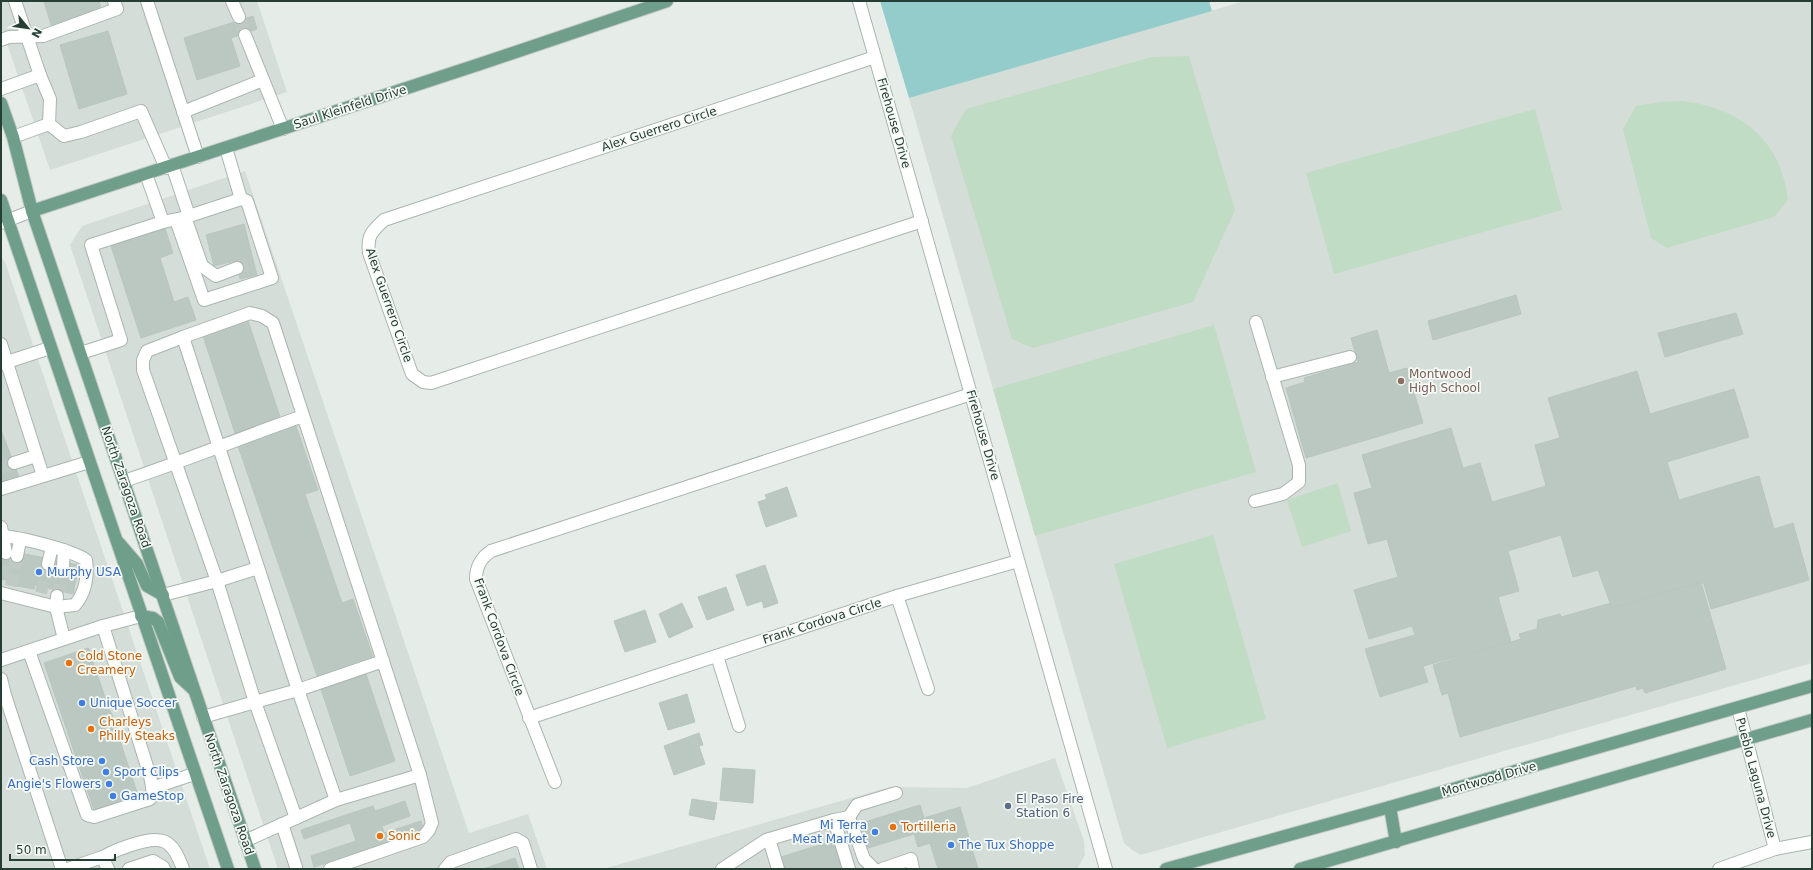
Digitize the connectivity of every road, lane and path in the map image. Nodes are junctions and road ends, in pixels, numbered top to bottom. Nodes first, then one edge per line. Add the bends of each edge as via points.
1 (15, 1) edge
2 (114, 1) edge
3 (149, 1) edge
4 (232, 1) edge
5 (667, 1) edge
6 (859, 1) edge
7 (239, 17) tunnel mouth
8 (244, 35) tunnel mouth
9 (27, 36) junction
10 (1, 40) edge
11 (875, 57) junction
12 (40, 75) junction
13 (263, 80) junction
14 (1, 89) edge
15 (1, 103) edge
16 (183, 112) junction
17 (49, 124) junction
18 (283, 129) junction
19 (13, 137) junction
20 (226, 148) junction
21 (198, 157) junction
22 (169, 167) junction
23 (146, 174) junction
24 (241, 199) junction
25 (1, 200) edge
26 (32, 211) junction
27 (183, 218) junction
28 (922, 221) junction
29 (4, 222) edge
30 (163, 222) junction
31 (237, 268) tunnel mouth
32 (1256, 322) dead end
33 (184, 337) junction
34 (1, 344) edge
35 (50, 348) junction
36 (81, 353) junction
37 (1350, 357) dead end
38 (4, 363) edge
39 (1272, 377) junction
40 (971, 394) junction
41 (303, 416) junction
42 (219, 446) junction
43 (36, 456) junction
44 (89, 462) junction
45 (14, 463) tunnel mouth
46 (176, 464) junction
47 (43, 476) junction
48 (124, 481) junction
49 (1, 489) edge
50 (1255, 501) dead end
51 (2, 533) edge
52 (114, 537) junction
53 (20, 540) junction
54 (52, 547) junction
55 (64, 550) junction
56 (1018, 561) junction
57 (48, 564) tunnel mouth
58 (63, 567) tunnel mouth
59 (258, 568) junction
60 (217, 581) junction
61 (7, 591) edge
62 (163, 594) junction
63 (897, 596) junction
64 (56, 602) junction
65 (141, 616) junction
66 (103, 626) junction
67 (64, 639) junction
68 (29, 651) junction
69 (717, 656) junction
70 (1, 660) edge
71 (383, 661) junction
72 (1, 679) edge
73 (1812, 686) edge
74 (928, 689) dead end
75 (194, 690) junction
76 (298, 690) junction
77 (256, 702) junction
78 (1738, 708) junction
79 (203, 717) junction
80 (529, 718) junction
81 (1812, 720) edge
82 (739, 726) dead end
83 (1746, 740) junction
84 (194, 774) junction
85 (420, 776) junction
86 (555, 782) dead end
87 (152, 788) junction
88 (896, 793) dead end
89 (336, 800) junction
90 (1390, 807) junction
91 (849, 817) junction
92 (296, 818) junction
93 (834, 820) junction
94 (282, 824) junction
95 (769, 839) junction
96 (245, 841) junction
97 (1396, 842) junction
98 (1812, 842) edge
99 (1775, 849) junction
100 (105, 856) junction
101 (296, 868) edge
102 (62, 869) edge
103 (68, 869) edge
104 (108, 869) edge
105 (129, 869) edge
106 (164, 869) edge
107 (183, 869) edge
108 (228, 869) edge
109 (255, 869) edge
110 (330, 869) edge
111 (445, 869) edge
112 (531, 869) edge
113 (722, 869) edge
114 (778, 869) edge
115 (849, 869) edge
116 (874, 869) edge
117 (882, 869) edge
118 (913, 869) edge
119 (1106, 869) edge
120 (1166, 869) edge
121 (1300, 869) edge
122 (1719, 869) edge

1 - 9 street
2 - 9 street via 117,9 43,36
3 - 16 street
4 - 7 street
5 - 18 main road, Saul Kleinfeld Drive
6 - 11 street, Firehouse Drive
8 - 13 street
9 - 10 street
9 - 12 street
11 - 28 street, Firehouse Drive
11 - 28 street, Alex Guerrero Circle via 384,220 373,230 368,240 369,253 412,374 417,380 431,383
12 - 14 street
12 - 17 street via 50,99
13 - 16 street
13 - 18 street
15 - 19 main road, North Zaragoza Road
16 - 21 street
17 - 19 street
17 - 22 street via 64,136 141,111
18 - 20 main road, Saul Kleinfeld Drive
19 - 26 main road, North Zaragoza Road
20 - 21 main road, Saul Kleinfeld Drive
20 - 24 street
21 - 22 main road, Saul Kleinfeld Drive
22 - 23 main road, Saul Kleinfeld Drive
22 - 27 street
23 - 26 main road, Saul Kleinfeld Drive
23 - 30 street
24 - 27 street
24 - 27 street via 247,202 259,259 272,278 204,300
25 - 29 main road
26 - 29 street
26 - 36 main road, North Zaragoza Road
27 - 30 street
27 - 31 street via 202,266 216,276
28 - 40 street, Firehouse Drive
29 - 35 main road
30 - 36 street via 91,245 121,340
32 - 39 street
33 - 41 street via 250,312 273,323
33 - 42 street
33 - 46 street via 147,351 143,360 143,370
34 - 38 street
35 - 38 street
35 - 44 main road
36 - 48 main road, North Zaragoza Road
37 - 39 street
38 - 43 street
39 - 50 street via 1299,465 1299,482 1283,494
40 - 56 street, Firehouse Drive
40 - 80 street, Frank Cordova Circle via 491,551 478,565 476,579
41 - 42 street
41 - 71 street
42 - 46 street
42 - 59 street
43 - 45 street
43 - 47 street
44 - 47 street
44 - 52 main road
46 - 48 street
46 - 60 street
47 - 49 street
48 - 62 main road, North Zaragoza Road
51 - 53 street
51 - 53 street via 11,555
52 - 62 main road via 137,564 147,586
52 - 65 main road
53 - 54 street
54 - 55 street
54 - 57 street
55 - 58 street
55 - 64 street via 78,554 86,560 88,574 82,596 75,605
56 - 63 street, Frank Cordova Circle
56 - 119 street, Firehouse Drive
59 - 60 street
59 - 76 street
60 - 62 street
60 - 77 street
61 - 64 street
62 - 75 main road, North Zaragoza Road
63 - 69 street, Frank Cordova Circle
63 - 74 street
64 - 67 street
65 - 66 street
65 - 75 main road via 153,618 158,622 180,677
65 - 84 main road
66 - 67 street
66 - 87 street
67 - 68 street
68 - 70 street
68 - 87 street via 87,815 94,817 150,799
69 - 80 street, Frank Cordova Circle
69 - 82 street
71 - 76 street
71 - 85 street
72 - 102 street
73 - 78 main road, Montwood Drive
75 - 79 main road, North Zaragoza Road
76 - 77 street
76 - 89 street
77 - 79 street
77 - 92 street
78 - 83 street, Pueblo Laguna Drive
78 - 90 main road, Montwood Drive
79 - 96 main road, North Zaragoza Road
80 - 86 street
81 - 83 main road
83 - 97 main road
83 - 99 street, Pueblo Laguna Drive
84 - 87 street
84 - 108 main road
85 - 89 street
85 - 110 street via 432,823 423,837
88 - 91 street via 857,805
89 - 92 street
90 - 97 main road
90 - 120 main road, Montwood Drive
91 - 93 street
91 - 116 street via 864,859
92 - 94 street
93 - 95 street
93 - 115 street
94 - 96 street
94 - 101 street
95 - 113 street
95 - 114 street
96 - 109 main road, North Zaragoza Road
97 - 121 main road
98 - 99 street, Pueblo Laguna Drive
99 - 122 street, Pueblo Laguna Drive
100 - 103 street
100 - 104 street
100 - 107 street via 144,841 157,839 171,845
105 - 106 street via 153,861
111 - 112 street via 451,862 516,839 523,843
117 - 118 street via 911,859

